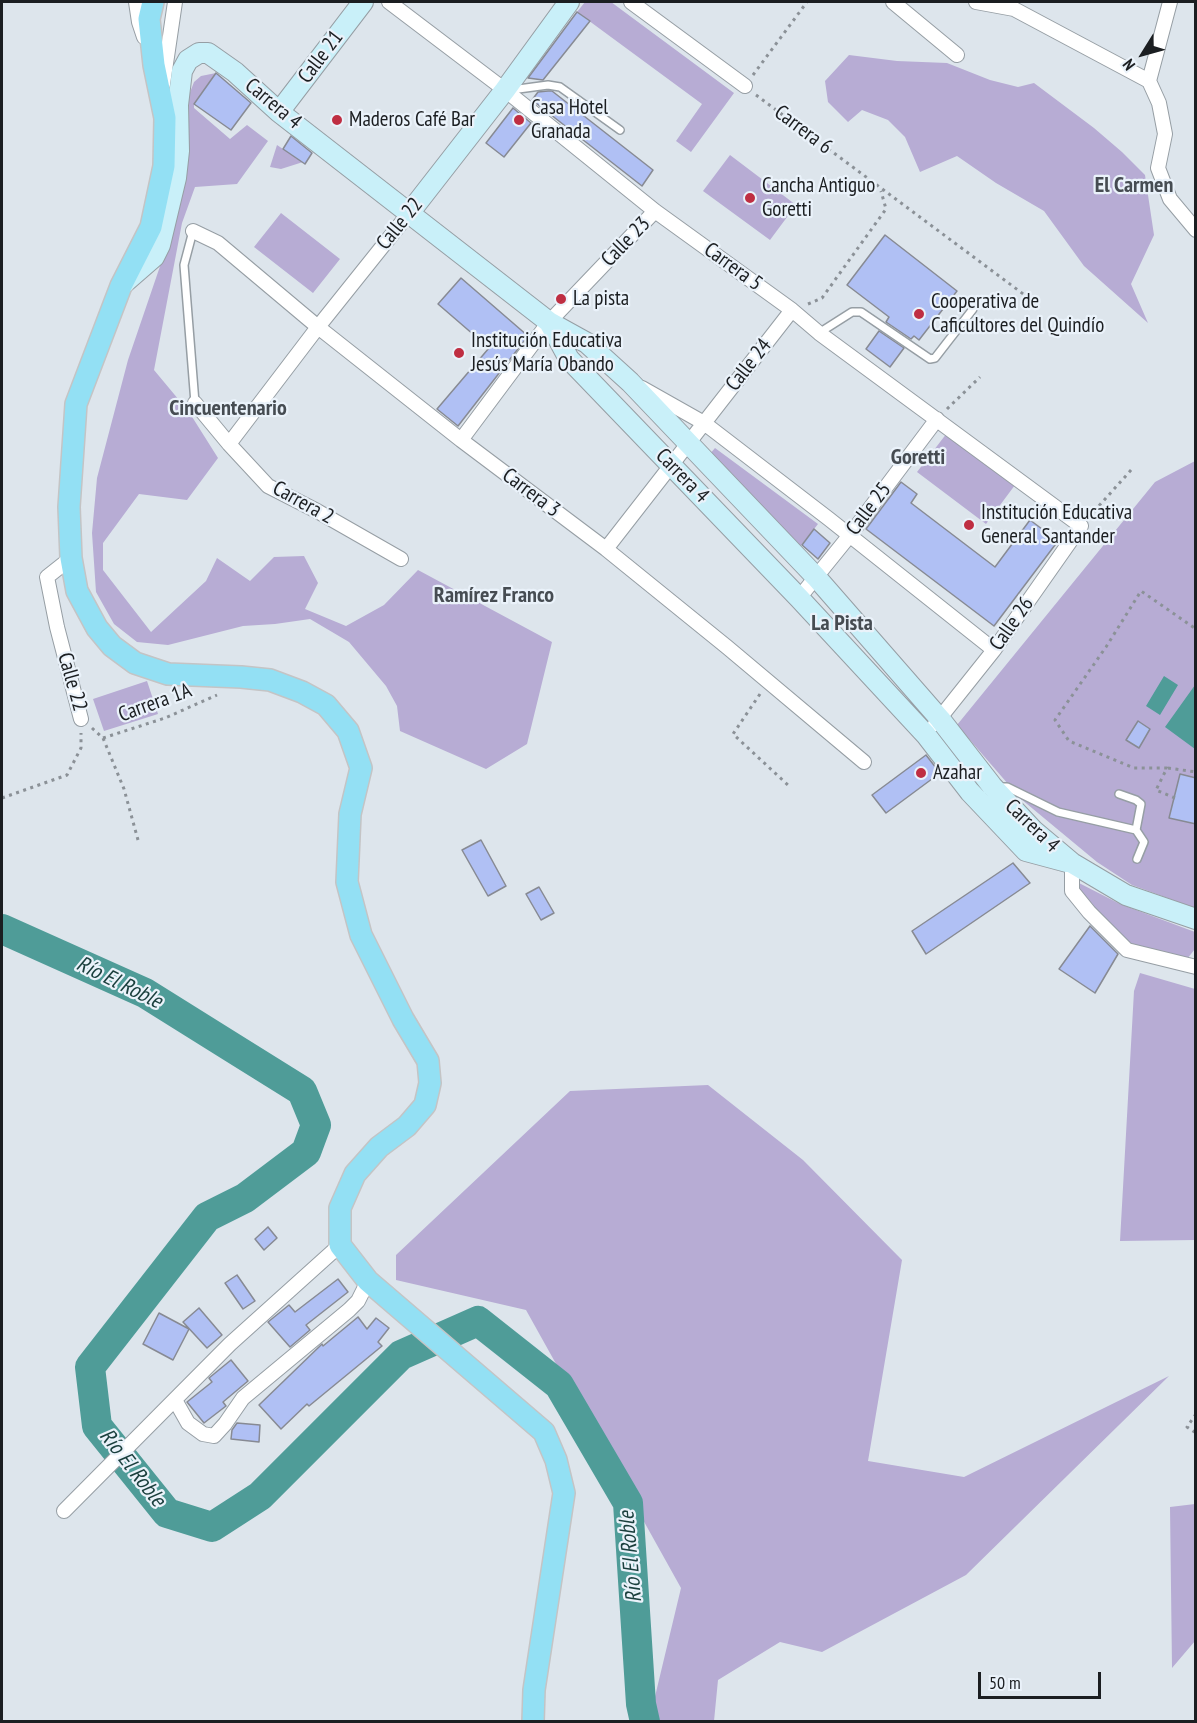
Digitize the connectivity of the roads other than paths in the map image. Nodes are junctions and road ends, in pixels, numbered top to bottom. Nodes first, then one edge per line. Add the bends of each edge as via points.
1 (136, 2) edge
2 (153, 2) edge
3 (175, 2) edge
4 (363, 2) edge
5 (389, 2) edge
6 (569, 2) edge
7 (631, 2) edge
8 (893, 2) edge
9 (976, 2) edge
10 (1170, 2) edge
11 (1017, 5) edge
12 (957, 55) dead end
13 (154, 65) junction
14 (1149, 81) junction
15 (745, 86) road end
16 (505, 90) junction
17 (162, 101) junction
18 (279, 112) junction
19 (620, 130) dead end
20 (655, 211) junction
21 (410, 212) junction
22 (1196, 230) edge
23 (193, 231) joint
24 (121, 286) junction
25 (973, 309) dead end
26 (792, 310) junction
27 (549, 322) junction
28 (318, 327) junction
29 (819, 333) junction
30 (630, 382) junction
31 (195, 403) joint
32 (937, 419) junction
33 (704, 423) junction
34 (461, 440) junction
35 (688, 442) junction
36 (229, 444) junction
37 (672, 465) junction
38 (1081, 526) joint
39 (850, 535) junction
40 (606, 549) junction
41 (71, 558) junction
42 (401, 559) dead end
43 (816, 577) junction
44 (799, 598) junction
45 (994, 650) junction
46 (81, 719) road end
47 (940, 719) junction
48 (926, 735) junction
49 (864, 762) dead end
50 (992, 786) junction
51 (1119, 794) dead end
52 (1136, 830) junction
53 (1137, 859) dead end
54 (1072, 863) junction
55 (1196, 919) edge
56 (1196, 967) edge
57 (340, 1245) junction
58 (368, 1281) junction
59 (175, 1400) junction
60 (64, 1511) dead end
61 (533, 1722) edge

1 - 13 street
2 - 13 main road via 149,19
3 - 17 street
4 - 18 main road, Calle 21
5 - 16 street, Carrera 5
6 - 16 main road, Calle 22
7 - 15 street
8 - 12 street
9 - 11 street
10 - 14 street
11 - 14 street
13 - 17 main road
14 - 22 street via 1159,103 1164,134 1158,168 1170,199
16 - 19 lane via 560,87
16 - 20 street, Carrera 5
16 - 21 main road, Calle 22
17 - 24 main road via 165,140 159,190 151,226
18 - 21 main road, Carrera 4
18 - 24 main road, Carrera 4 via 208,52 188,60 182,71 178,105 176,178 164,232 154,257
20 - 26 street, Carrera 5
20 - 27 street, Calle 23
21 - 27 main road, Carrera 4
21 - 28 street, Calle 22
23 - 28 street, Carrera 3 via 218,243
23 - 31 lane via 184,265
24 - 41 main road via 76,404 69,507
25 - 29 lane via 935,358 930,359 861,312 852,312
26 - 29 street, Carrera 5
26 - 33 street, Calle 24
27 - 30 main road, Carrera 4 via 587,343
27 - 34 street, Calle 23
27 - 37 main road, Carrera 4 via 569,359
28 - 34 street, Carrera 3
28 - 36 street, Calle 22
29 - 32 street, Carrera 5
30 - 33 street, Carrera 4
30 - 35 main road, Carrera 4
31 - 36 street, Carrera 2
32 - 38 street, Carrera 5
32 - 39 street, Calle 25
33 - 35 street, Calle 24
33 - 39 street, Carrera 4
34 - 40 street, Carrera 3
35 - 37 street, Calle 24
35 - 43 main road, Carrera 4
36 - 42 street, Carrera 2 via 268,486
37 - 40 street, Calle 24
37 - 44 main road, Carrera 4
38 - 45 street, Calle 26
39 - 43 street, Calle 25
39 - 45 street, Carrera 4
40 - 49 street, Carrera 3
41 - 46 street, Calle 22 via 47,577
41 - 57 main road via 77,591 97,628 112,646 135,663 168,674 270,680 326,705 348,731 362,768 350,814 347,882 361,935 428,1061 430,1083 425,1106 355,1174 339,1208
43 - 44 street, Calle 25
43 - 47 main road, Carrera 4
44 - 48 main road, Carrera 4
45 - 47 street, Calle 26
47 - 48 street, Calle 26
47 - 50 main road, Carrera 4
48 - 54 main road, Carrera 4 via 970,792 1026,851
50 - 52 lane via 1007,787 1058,812
50 - 54 main road, Carrera 4 via 1034,831
51 - 52 lane via 1141,804
52 - 53 lane via 1144,842
54 - 55 main road via 1126,895
54 - 56 street via 1072,891 1127,950
57 - 58 main road
57 - 59 street via 230,1344
58 - 59 street via 358,1301 243,1398 214,1436 203,1434 188,1423
58 - 61 main road via 544,1432 556,1460 564,1493 534,1690
59 - 60 street

